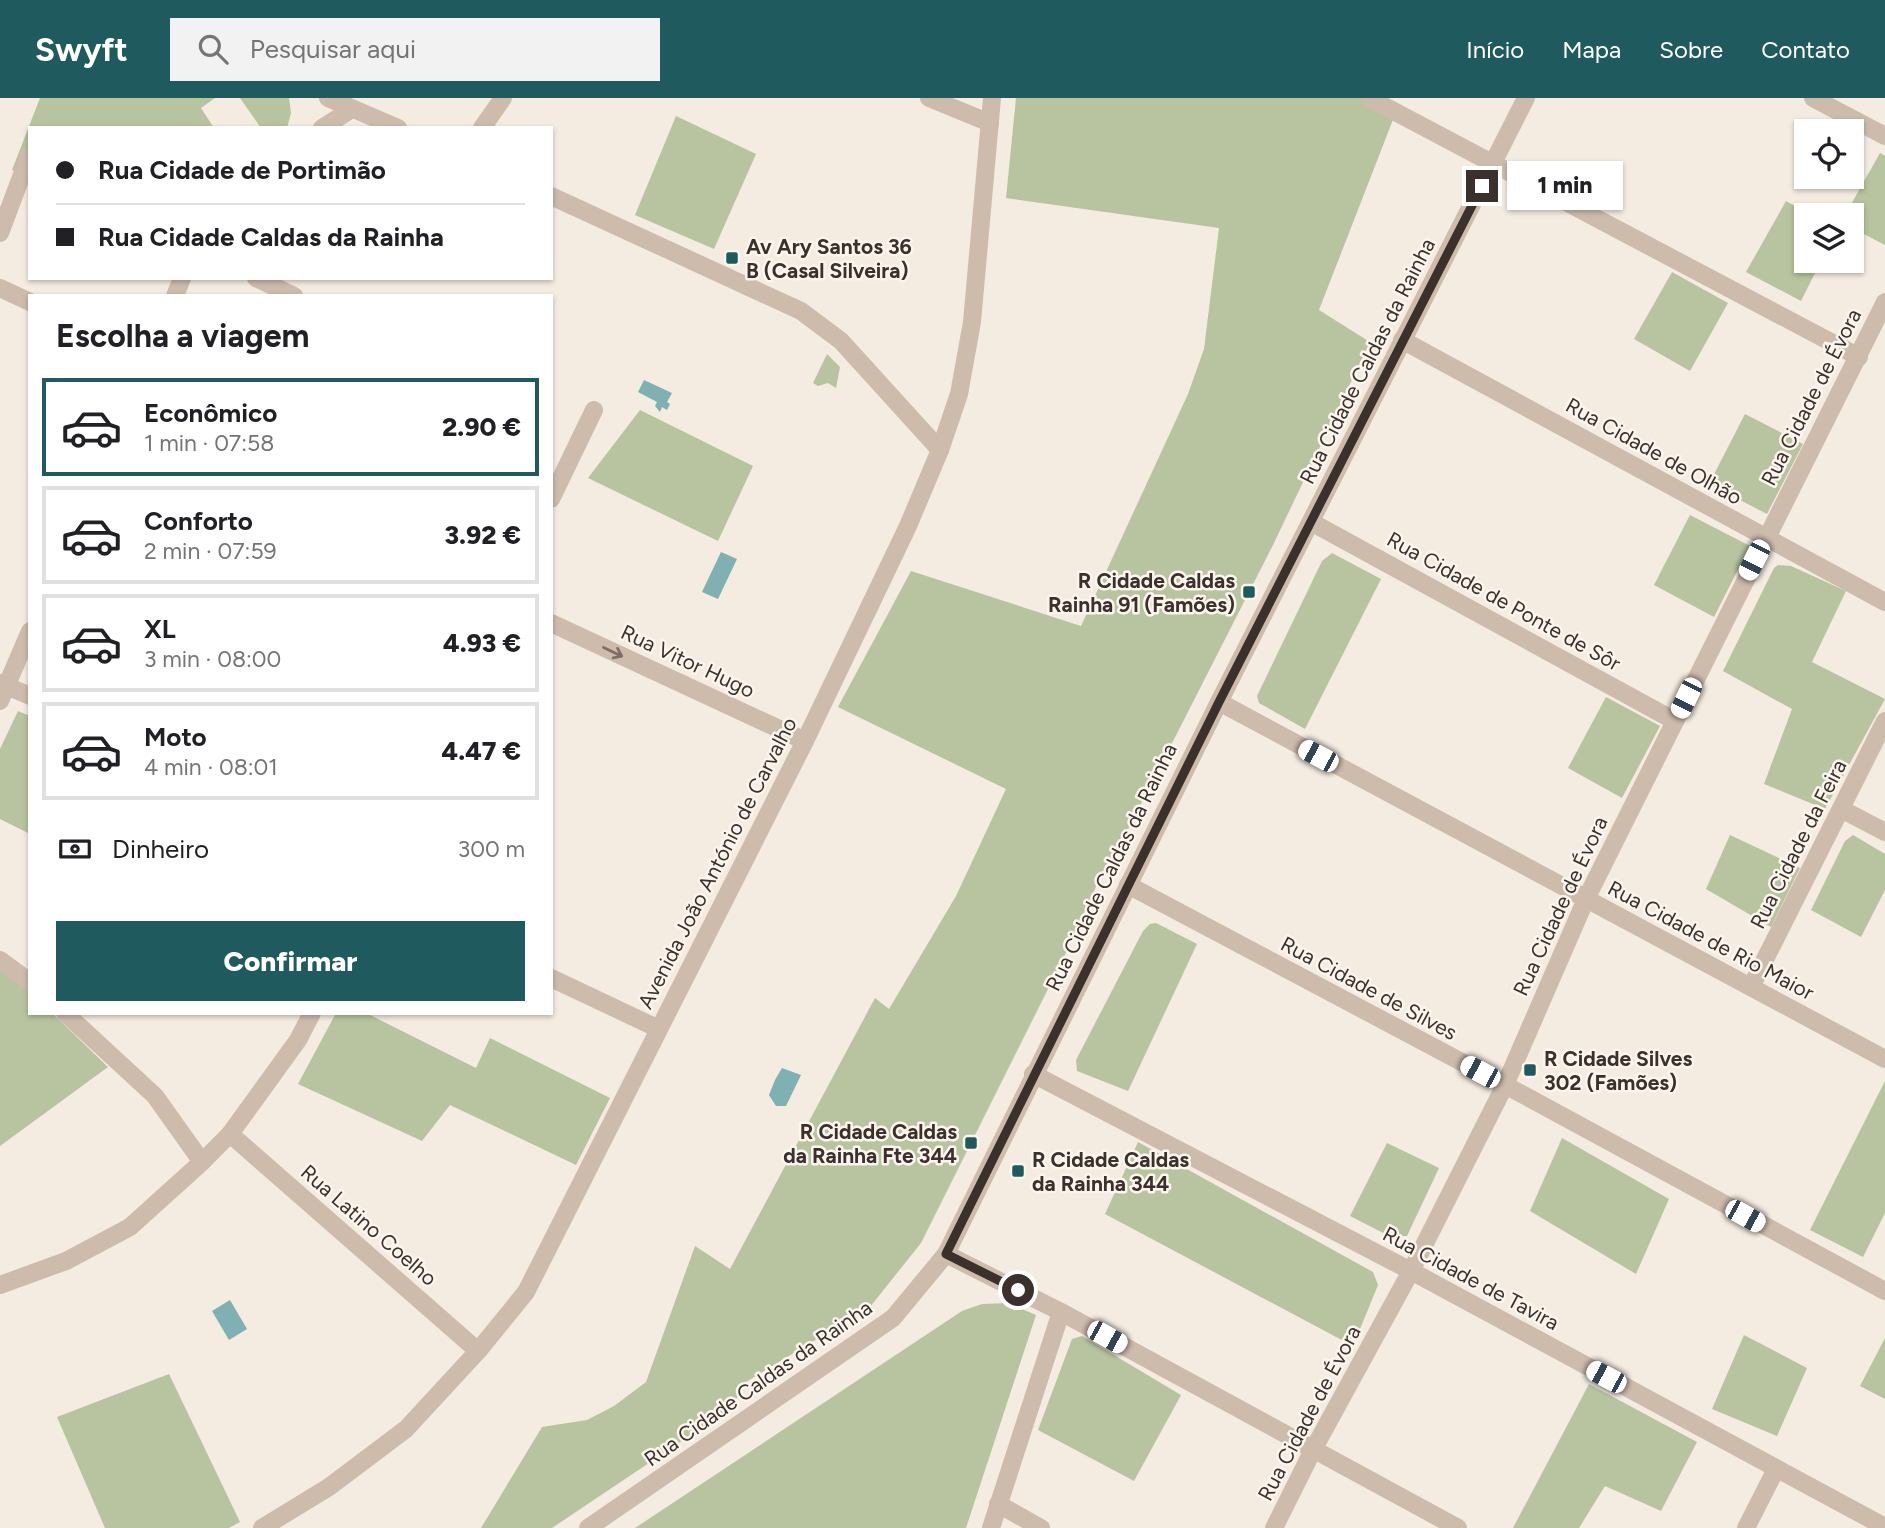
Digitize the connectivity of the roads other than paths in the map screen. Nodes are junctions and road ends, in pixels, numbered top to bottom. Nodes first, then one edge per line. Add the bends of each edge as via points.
1 (328, 98) edge
2 (503, 98) edge
3 (929, 98) edge
4 (992, 98) edge
5 (1369, 98) edge
6 (1526, 98) edge
7 (1813, 98) edge
8 (352, 109) junction
9 (989, 123) junction
10 (325, 126) edge
11 (393, 126) edge
12 (483, 126) edge
13 (1885, 136) edge
14 (28, 159) edge
15 (1493, 164) junction
16 (553, 197) edge
17 (0, 233) edge
18 (260, 280) edge
19 (0, 288) edge
20 (290, 294) edge
21 (28, 301) edge
22 (1885, 302) edge
23 (1402, 340) junction
24 (1859, 357) junction
25 (594, 410) dead end
26 (940, 450) junction
27 (553, 495) edge
28 (1311, 522) junction
29 (1766, 537) junction
30 (1885, 602) edge
31 (553, 624) edge
32 (28, 635) edge
33 (2, 690) edge
34 (28, 696) edge
35 (1219, 702) junction
36 (1675, 720) junction
37 (1885, 721) edge
38 (805, 741) junction
39 (1841, 808) junction
40 (1885, 832) edge
41 (1128, 885) junction
42 (1586, 899) junction
43 (0, 960) edge
44 (553, 979) edge
45 (28, 981) edge
46 (1751, 988) junction
47 (67, 1015) edge
48 (311, 1015) edge
49 (659, 1029) junction
50 (1885, 1059) edge
51 (1033, 1074) junction
52 (1505, 1085) junction
53 (230, 1134) junction
54 (202, 1163) junction
55 (946, 1254) junction
56 (1411, 1271) junction
57 (0, 1285) edge
58 (1885, 1291) edge
59 (1061, 1312) junction
60 (478, 1352) junction
61 (1312, 1450) junction
62 (1776, 1469) junction
63 (998, 1504) junction
64 (1885, 1527) edge
65 (262, 1528) edge
66 (588, 1528) edge
67 (991, 1528) edge
68 (1041, 1528) edge
69 (1273, 1528) edge
70 (1458, 1528) edge
71 (1746, 1528) edge

1 - 8 street
2 - 12 street
3 - 9 street
4 - 9 street, Avenida João António de Carvalho
5 - 15 street
6 - 15 street, Rua Cidade Caldas da Rainha
7 - 13 street
8 - 10 street
8 - 11 street
9 - 26 street, Avenida João António de Carvalho via 972,322 959,394
14 - 17 street
15 - 23 street, Rua Cidade Caldas da Rainha
15 - 24 street
16 - 26 street via 801,311 841,341
18 - 20 street
19 - 21 street
22 - 24 street, Rua Cidade de Évora
23 - 28 street, Rua Cidade Caldas da Rainha
23 - 29 street, Rua Cidade de Olhão
24 - 29 street, Rua Cidade de Évora
25 - 27 street
26 - 38 street, Avenida João António de Carvalho
28 - 35 street, Rua Cidade Caldas da Rainha
28 - 36 street, Rua Cidade de Ponte de Sôr
29 - 30 street, Rua Cidade de Olhão
29 - 36 street, Rua Cidade de Évora
31 -> 38 street, Rua Vitor Hugo
32 - 33 street
33 - 34 street
35 - 41 street, Rua Cidade Caldas da Rainha
35 - 42 street, Rua Cidade de Rio Maior
36 - 42 street, Rua Cidade de Évora
37 - 39 street, Rua Cidade da Feira
38 - 49 street, Avenida João António de Carvalho
39 - 40 street
39 - 46 street, Rua Cidade da Feira
41 - 51 street, Rua Cidade Caldas da Rainha
41 - 52 street, Rua Cidade de Silves
42 - 46 street, Rua Cidade de Rio Maior
42 - 52 street, Rua Cidade de Évora
43 - 45 street
44 - 49 street
46 - 50 street, Rua Cidade de Rio Maior
47 - 54 street via 155,1096
48 - 53 street
49 - 60 street, Avenida João António de Carvalho via 526,1292
51 - 55 street, Rua Cidade Caldas da Rainha
51 - 56 street, Rua Cidade de Tavira
52 - 56 street, Rua Cidade de Évora
52 - 58 street, Rua Cidade de Silves
53 - 54 street
53 - 60 street, Rua Latino Coelho
54 - 57 street via 131,1227 66,1261
55 - 59 street
55 - 66 street, Rua Cidade Caldas da Rainha via 893,1318
56 - 61 street, Rua Cidade de Évora
56 - 62 street, Rua Cidade de Tavira
59 - 61 street
59 - 63 street
60 - 65 street, Avenida João António de Carvalho via 406,1429 329,1487
61 - 69 street, Rua Cidade de Évora
61 - 70 street
62 - 64 street, Rua Cidade de Tavira
62 - 71 street
63 - 67 street
63 - 68 street

